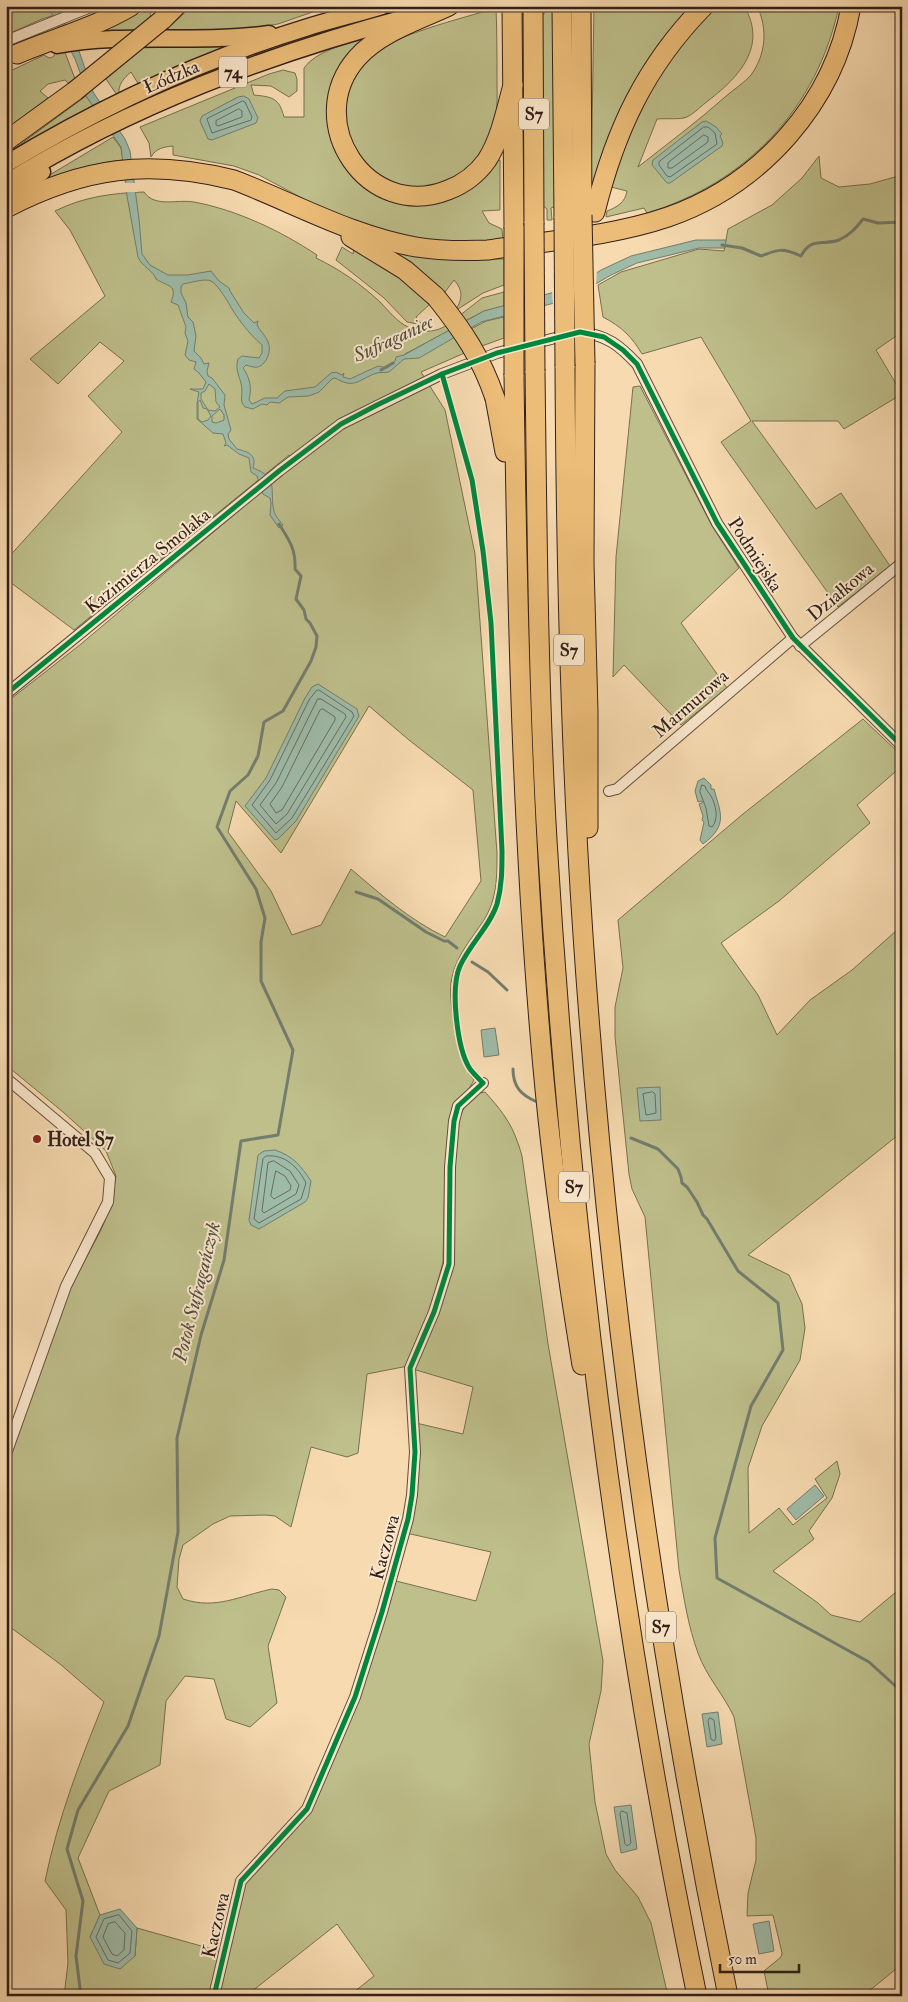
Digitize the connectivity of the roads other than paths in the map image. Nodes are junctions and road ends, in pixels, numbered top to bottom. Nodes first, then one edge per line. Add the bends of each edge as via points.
1 (131, 6) edge
2 (176, 6) edge
3 (382, 6) edge
4 (449, 6) edge
5 (533, 6) edge
6 (562, 6) edge
7 (580, 6) edge
8 (704, 6) edge
9 (851, 6) edge
10 (512, 8) edge
11 (90, 20) edge
12 (303, 29) junction
13 (10, 52) edge
14 (513, 85) junction
15 (139, 102) junction
16 (97, 122) junction
17 (6, 141) edge
18 (6, 164) edge
19 (6, 183) edge
20 (6, 198) edge
21 (6, 208) edge
22 (304, 210) junction
23 (581, 215) junction
24 (308, 451) joint
25 (516, 525) junction
26 (902, 563) edge
27 (797, 642) junction
28 (6, 694) edge
29 (902, 746) edge
30 (609, 791) dead end
31 (583, 935) junction
32 (6, 1078) edge
33 (483, 1083) dead end
34 (6, 1454) edge
35 (617, 1535) junction
36 (214, 1996) edge
37 (697, 1996) edge
38 (728, 1996) edge

1 - 11 highway
2 - 17 highway, bridge via 75,91
3 - 12 main road, Łódzka / 74
4 - 14 highway via 373,44 346,73 339,92 336,116 341,140 354,165 376,184 403,194 431,195 453,188 471,177 490,153
4 - 15 main road, Łódzka / 74 via 329,40
5 - 35 highway, S7, bridge via 538,609 547,836 559,1017 586,1294
6 - 23 highway, S7
7 - 23 highway
8 - 23 highway via 673,42 640,91
9 - 22 highway via 840,47 827,77 816,100 792,131 764,161 741,179 686,210 642,225 599,233 465,251 392,242
10 - 14 highway
11 - 12 main road via 124,37 234,38
11 - 13 highway
12 - 15 main road, Łódzka / 74 via 195,69
14 - 25 highway, bridge
15 - 16 main road, Łódzka / 74
16 - 18 main road, Łódzka / 74
16 - 19 main road, Łódzka / 74
16 - 20 main road, 74
21 - 22 highway via 37,192 79,177 154,168 234,180
22 - 25 highway, bridge via 405,270 436,297 463,331 487,374 495,398
23 - 31 highway, bridge via 585,284 584,563 588,712
23 - 31 highway, S7, bridge via 565,366 569,661
24 - 27 street, Podmiejska via 341,424 442,374 497,353 580,332 604,337 637,364 717,523
24 - 28 street, Kazimierza Smolaka via 279,471
25 - 35 highway via 523,770 543,1070 563,1245 595,1450
26 - 27 street, Działkowa
27 - 29 street, Podmiejska
27 - 30 street, Marmurowa via 618,789
31 - 38 highway, S7 via 609,1237 638,1472 676,1719
32 - 34 street via 95,1153 110,1178 108,1202 66,1286
33 - 36 street, Kaczowa via 458,1106 454,1121 449,1264 434,1312 410,1368 415,1476 409,1512 384,1604 355,1697 307,1809 241,1881
35 - 37 highway, S7 via 657,1789

